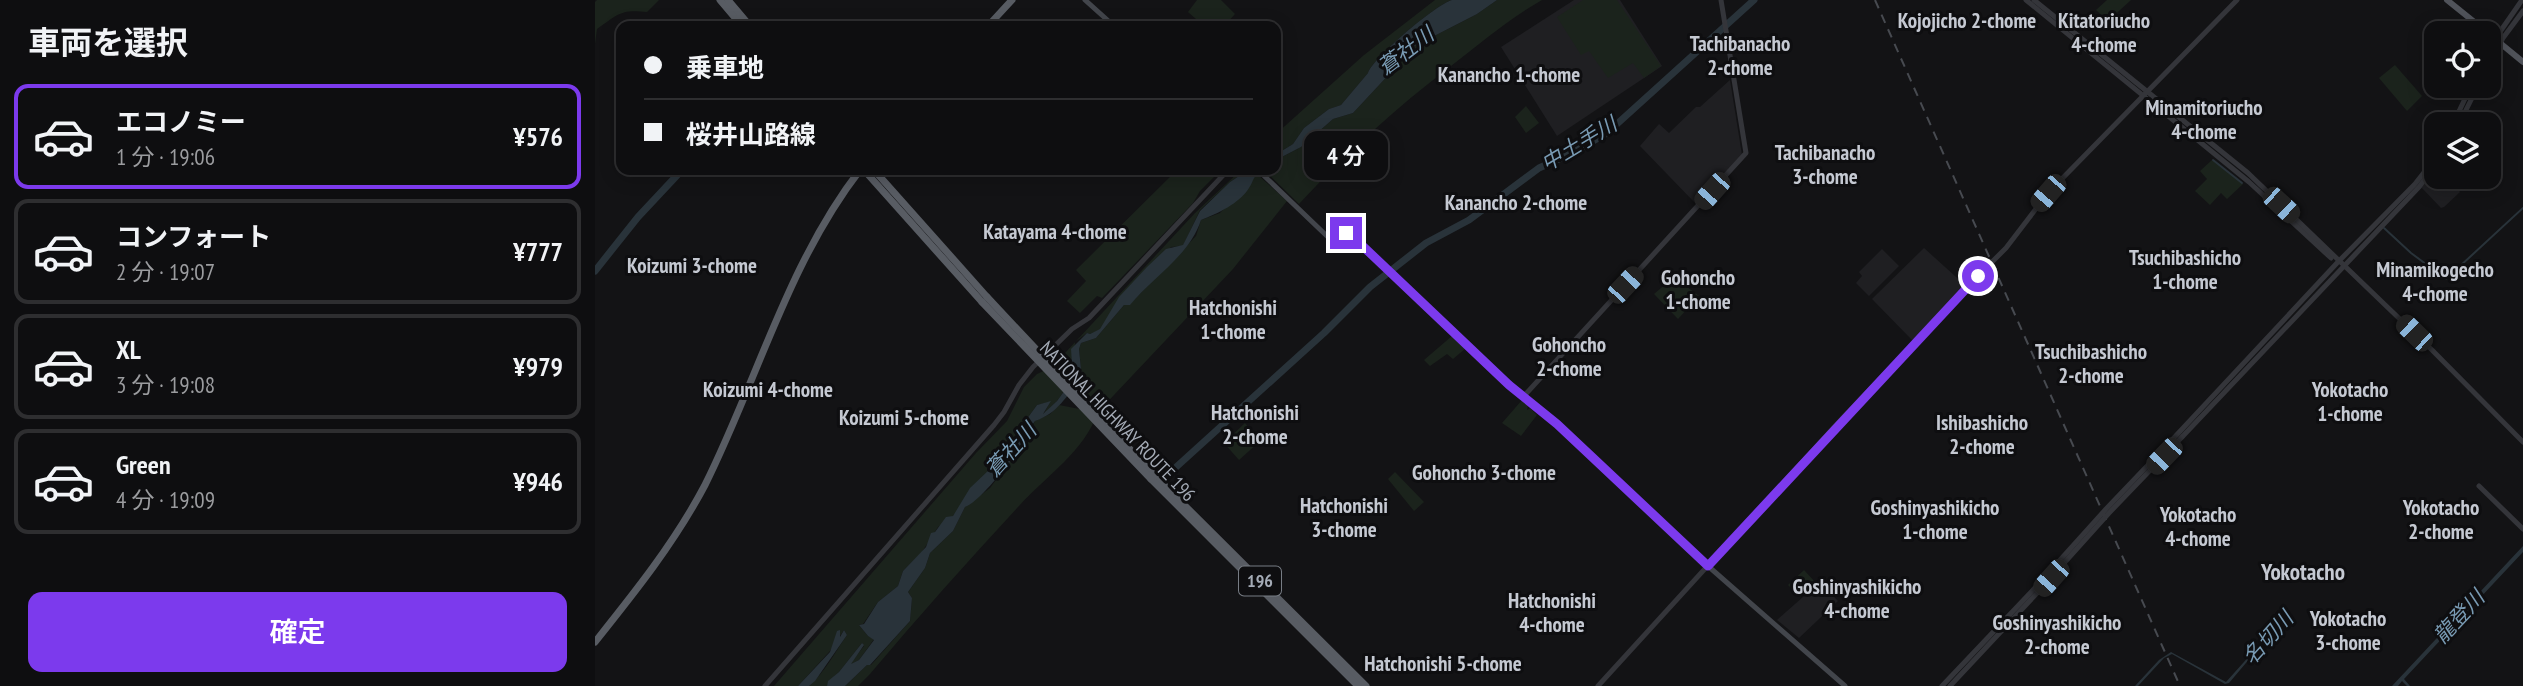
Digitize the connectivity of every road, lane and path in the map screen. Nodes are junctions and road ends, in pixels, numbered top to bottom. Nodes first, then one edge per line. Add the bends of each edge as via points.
1 (720, 0) edge
2 (728, 0) edge
3 (1012, 0) edge
4 (1086, 0) edge
5 (1721, 0) edge
6 (2025, 0) edge
7 (2034, 0) edge
8 (2237, 0) edge
9 (2447, 0) edge
10 (2522, 0) edge
11 (2523, 11) edge
12 (738, 21) edge
13 (746, 21) edge
14 (993, 21) edge
15 (1109, 21) edge
16 (2473, 21) edge
17 (2501, 27) edge
18 (2501, 30) edge
19 (2501, 44) edge
20 (2523, 62) edge
21 (2144, 94) junction
22 (2424, 172) edge
23 (858, 175) edge
24 (867, 175) edge
25 (878, 175) edge
26 (1223, 175) edge
27 (1263, 175) edge
28 (2424, 180) edge
29 (2339, 263) junction
30 (984, 300) junction
31 (1523, 397) junction
32 (2523, 442) edge
33 (1153, 477) junction
34 (2479, 486) dead end
35 (2523, 529) edge
36 (1708, 566) junction
37 (2036, 590) junction
38 (595, 642) edge
39 (765, 686) edge
40 (1358, 686) edge
41 (1366, 686) edge
42 (1598, 686) edge
43 (1845, 686) edge
44 (1942, 686) edge
45 (1950, 686) edge

1 - 12 highway
2 - 13 highway
3 - 14 highway
4 - 15 main road
5 - 31 street via 1747,153
6 - 21 street
7 - 21 street
8 - 21 street
9 - 16 main road
10 - 17 street
11 - 18 street
19 - 20 main road
21 - 29 street via 2248,173
21 - 36 street
22 - 29 street
23 - 38 highway via 832,210 801,267 687,517
24 - 30 highway, NATIONAL HIGHWAY ROUTE 196 / 196
25 - 30 highway, NATIONAL HIGHWAY ROUTE 196 / 196
26 - 39 street via 1089,318 1033,367 994,425
27 - 31 main road via 1329,238 1350,234
28 - 29 street
29 - 32 street
29 - 37 street, bridge
29 - 37 street, bridge via 2106,509
30 - 33 highway, NATIONAL HIGHWAY ROUTE 196 / 196, bridge
31 - 36 main road
33 - 40 highway, NATIONAL HIGHWAY ROUTE 196 / 196
33 - 41 highway, NATIONAL HIGHWAY ROUTE 196 / 196
34 - 35 street
36 - 42 street
36 - 43 main road
37 - 44 street
37 - 45 street

